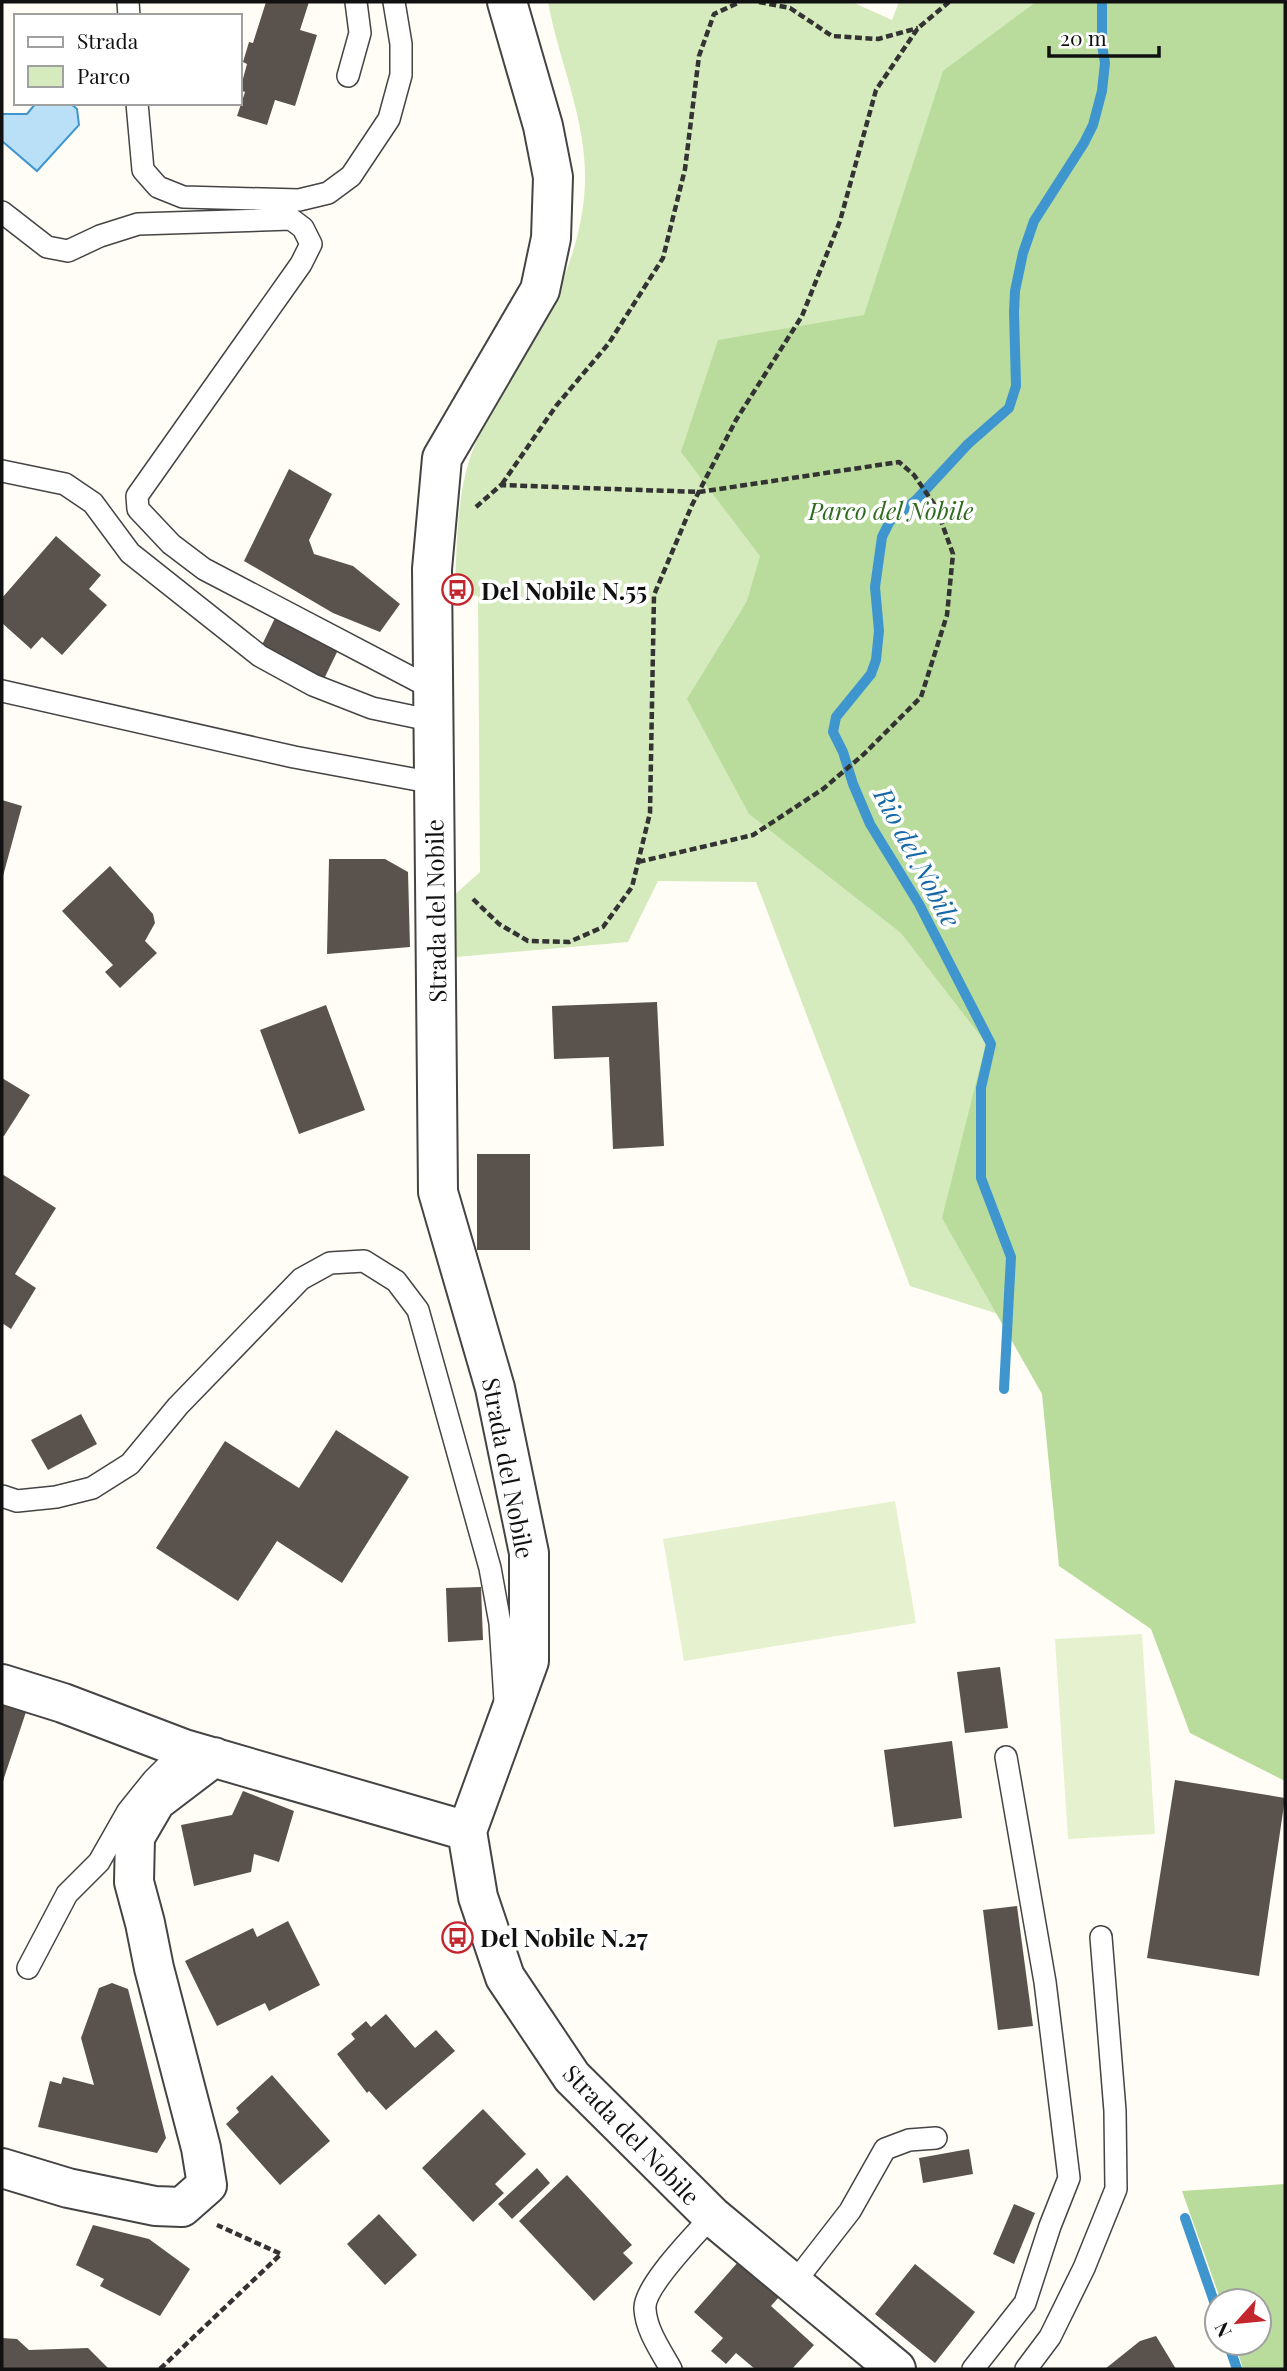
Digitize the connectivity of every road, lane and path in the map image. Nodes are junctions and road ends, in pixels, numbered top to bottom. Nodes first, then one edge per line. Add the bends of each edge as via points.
1 (356, 2) edge
2 (394, 2) edge
3 (507, 2) edge
4 (740, 2) edge
5 (759, 2) edge
6 (949, 2) edge
7 (918, 28) junction
8 (348, 76) dead end
9 (137, 105) edge
10 (2, 212) edge
11 (2, 471) edge
12 (501, 485) junction
13 (699, 492) junction
14 (474, 509) dead end
15 (2, 691) edge
16 (433, 705) junction
17 (434, 783) junction
18 (434, 862) junction
19 (638, 862) junction
20 (2, 1496) edge
21 (2, 1684) edge
22 (506, 1724) junction
23 (199, 1753) junction
24 (1006, 1757) dead end
25 (467, 1831) junction
26 (1101, 1937) dead end
27 (28, 1968) dead end
28 (936, 2138) dead end
29 (2, 2168) edge
30 (182, 2207) junction
31 (712, 2216) junction
32 (794, 2283) junction
33 (160, 2369) edge
34 (671, 2369) edge
35 (896, 2369) edge
36 (973, 2369) edge
37 (1026, 2369) edge

1 - 8 lane via 360,33
2 - 9 lane via 401,75 389,119 351,176 328,193 299,200 183,197 158,187 143,170
3 - 16 street, Strada del Nobile via 553,177 551,238 540,290 442,458 432,569
4 - 12 path via 714,14 699,56 685,169 663,258 609,343 556,406
5 - 7 path via 790,8 832,36 878,39
6 - 7 path
7 - 13 path via 876,90 841,221 802,316 736,420
10 - 16 lane via 47,247 68,251 138,224 291,219 303,228 311,244 301,264 137,496 138,509 171,544 204,569
11 - 16 lane via 65,484 93,503 130,553 260,656 313,685 372,708
12 - 13 path
12 - 14 path
13 - 19 path via 654,595 650,813
13 - 19 path via 899,462 936,507 953,554 947,615 921,697 823,789 753,835
15 - 17 lane via 294,757
16 - 17 street, Strada del Nobile
17 - 18 street, Strada del Nobile
18 - 19 path via 499,924 528,941 569,942 603,927 632,887
18 - 22 street, Strada del Nobile via 438,1192 495,1388 529,1553 530,1661
20 - 22 lane via 17,1501 92,1488 130,1464 178,1406 301,1279 330,1263 364,1261 396,1281 418,1310 490,1568 500,1623
21 - 23 street
22 - 25 street, Strada del Nobile
23 - 25 street
23 - 27 lane via 153,1780 136,1801 99,1862 68,1894
23 - 30 street via 156,1801 135,1837 134,1882 207,2185
24 - 36 lane via 1045,1982 1069,2178 1025,2303
25 - 31 street, Strada del Nobile via 478,1897 505,1977 572,2077
26 - 37 lane via 1115,2111 1116,2189 1050,2337
28 - 32 lane via 909,2140 886,2149 850,2211
29 - 30 street via 68,2188
30 - 33 path via 281,2254
31 - 32 street, Strada del Nobile
31 - 34 lane via 646,2298 649,2326
32 - 35 street, Strada del Nobile

